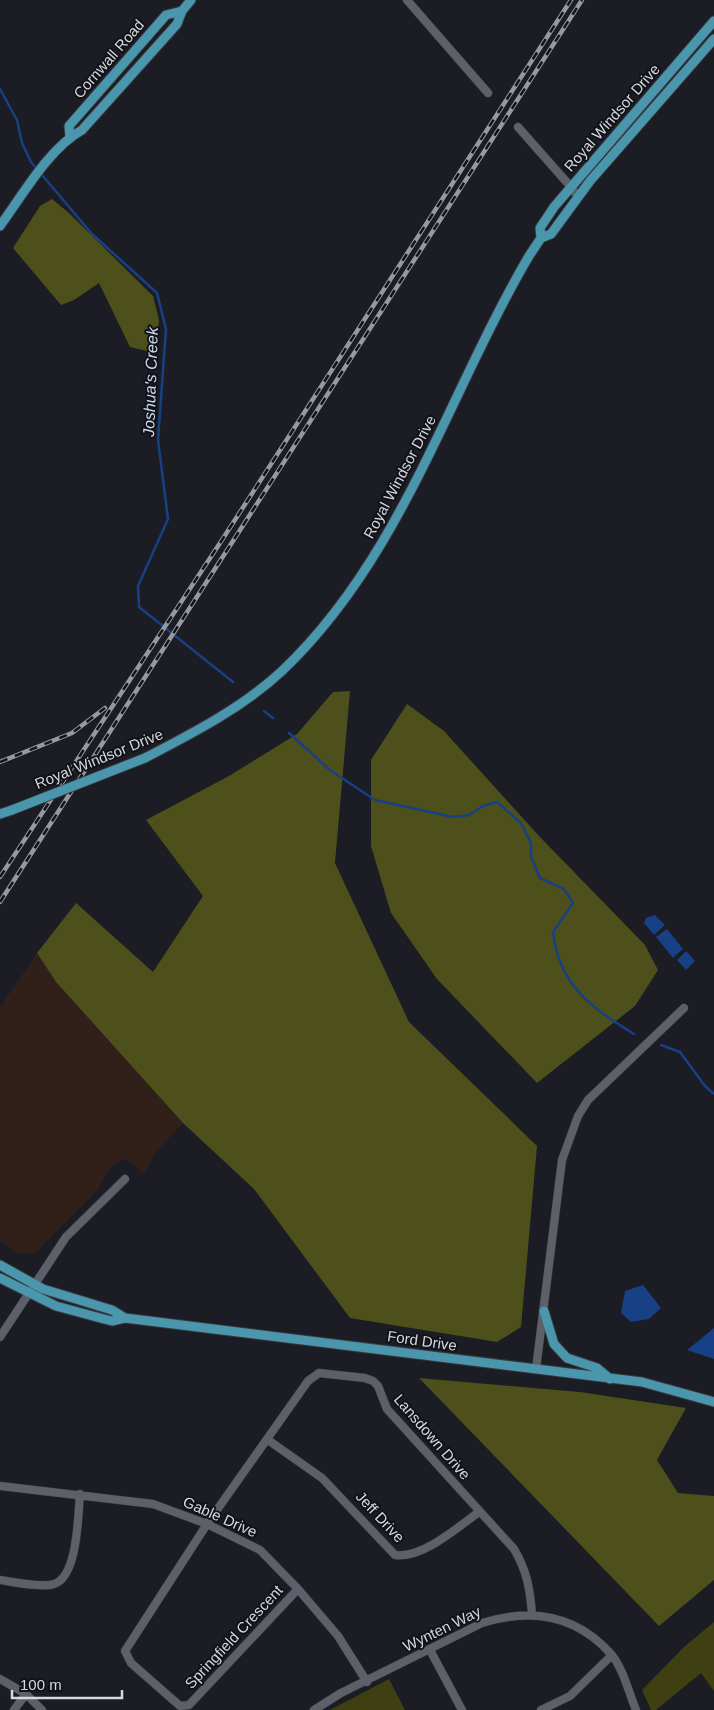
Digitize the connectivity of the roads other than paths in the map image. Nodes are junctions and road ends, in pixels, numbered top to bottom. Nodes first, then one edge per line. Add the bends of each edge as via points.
1 (191, 0) edge
2 (407, 0) edge
3 (182, 11) junction
4 (714, 21) edge
5 (714, 39) edge
6 (488, 93) dead end
7 (518, 127) dead end
8 (70, 137) junction
9 (571, 187) junction
10 (578, 197) junction
11 (0, 226) edge
12 (541, 238) junction
13 (0, 814) edge
14 (684, 1008) dead end
15 (126, 1179) dead end
16 (0, 1265) edge
17 (0, 1278) edge
18 (34, 1285) junction
19 (28, 1294) junction
20 (544, 1311) junction
21 (125, 1318) junction
22 (0, 1336) edge
23 (536, 1369) junction
24 (610, 1379) junction
25 (714, 1402) edge
26 (268, 1440) junction
27 (0, 1486) edge
28 (80, 1494) junction
29 (479, 1512) junction
30 (207, 1524) junction
31 (0, 1580) edge
32 (298, 1589) junction
33 (532, 1614) junction
34 (430, 1650) junction
35 (612, 1655) junction
36 (0, 1679) edge
37 (367, 1682) junction
38 (26, 1694) junction
39 (14, 1710) edge
40 (42, 1710) edge
41 (314, 1710) edge
42 (462, 1710) edge
43 (541, 1710) edge
44 (636, 1710) edge

1 - 3 main road, Cornwall Road
2 - 6 street
3 - 8 main road, Cornwall Road via 177,24 82,130
3 - 8 main road, Cornwall Road via 166,15 69,126
4 - 9 main road, Royal Windsor Drive
5 - 10 main road, Royal Windsor Drive
7 - 9 street
8 - 11 main road, Cornwall Road via 29,185
9 - 10 street
9 - 12 main road, Royal Windsor Drive via 540,228
10 - 12 main road, Royal Windsor Drive via 551,234
12 - 13 main road, Royal Windsor Drive, bridge via 509,292 396,522 336,614 281,672 219,719 145,758
14 - 20 street via 588,1100 578,1116 562,1160
15 - 18 street via 77,1224
16 - 18 main road, Ford Drive
17 - 19 main road, Ford Drive
18 - 19 street
18 - 21 main road, Ford Drive via 112,1310
19 - 21 main road, Ford Drive via 79,1313 112,1320
19 - 22 street
20 - 23 street
20 - 24 main road via 554,1344 567,1358 597,1368
21 - 23 main road, Ford Drive
23 - 24 main road, Ford Drive
24 - 25 main road, Ford Drive via 642,1382
26 - 29 street, Jeff Drive via 322,1478 396,1555 414,1554
26 - 29 street, Lansdown Drive via 312,1376 319,1373 365,1378 378,1386 387,1409
26 - 30 street, Lansdown Drive
27 - 28 street, Gable Drive
28 - 30 street, Gable Drive via 153,1504
28 - 31 street via 74,1552 62,1580 45,1585
29 - 33 street, Lansdown Drive via 514,1549 524,1565 530,1585
30 - 32 street, Gable Drive via 260,1550
30 - 32 street, Springfield Crescent via 125,1651 131,1663 180,1706 189,1706
32 - 37 street, Gable Drive via 338,1636
33 - 34 street, Wynten Way via 482,1623
33 - 35 street, Wynten Way via 554,1618 583,1630
34 - 37 street, Wynten Way
34 - 42 street
35 - 43 street via 570,1696
35 - 44 street, Wynten Way
36 - 38 street
37 - 41 street, Wynten Way
38 - 39 street
38 - 40 street

